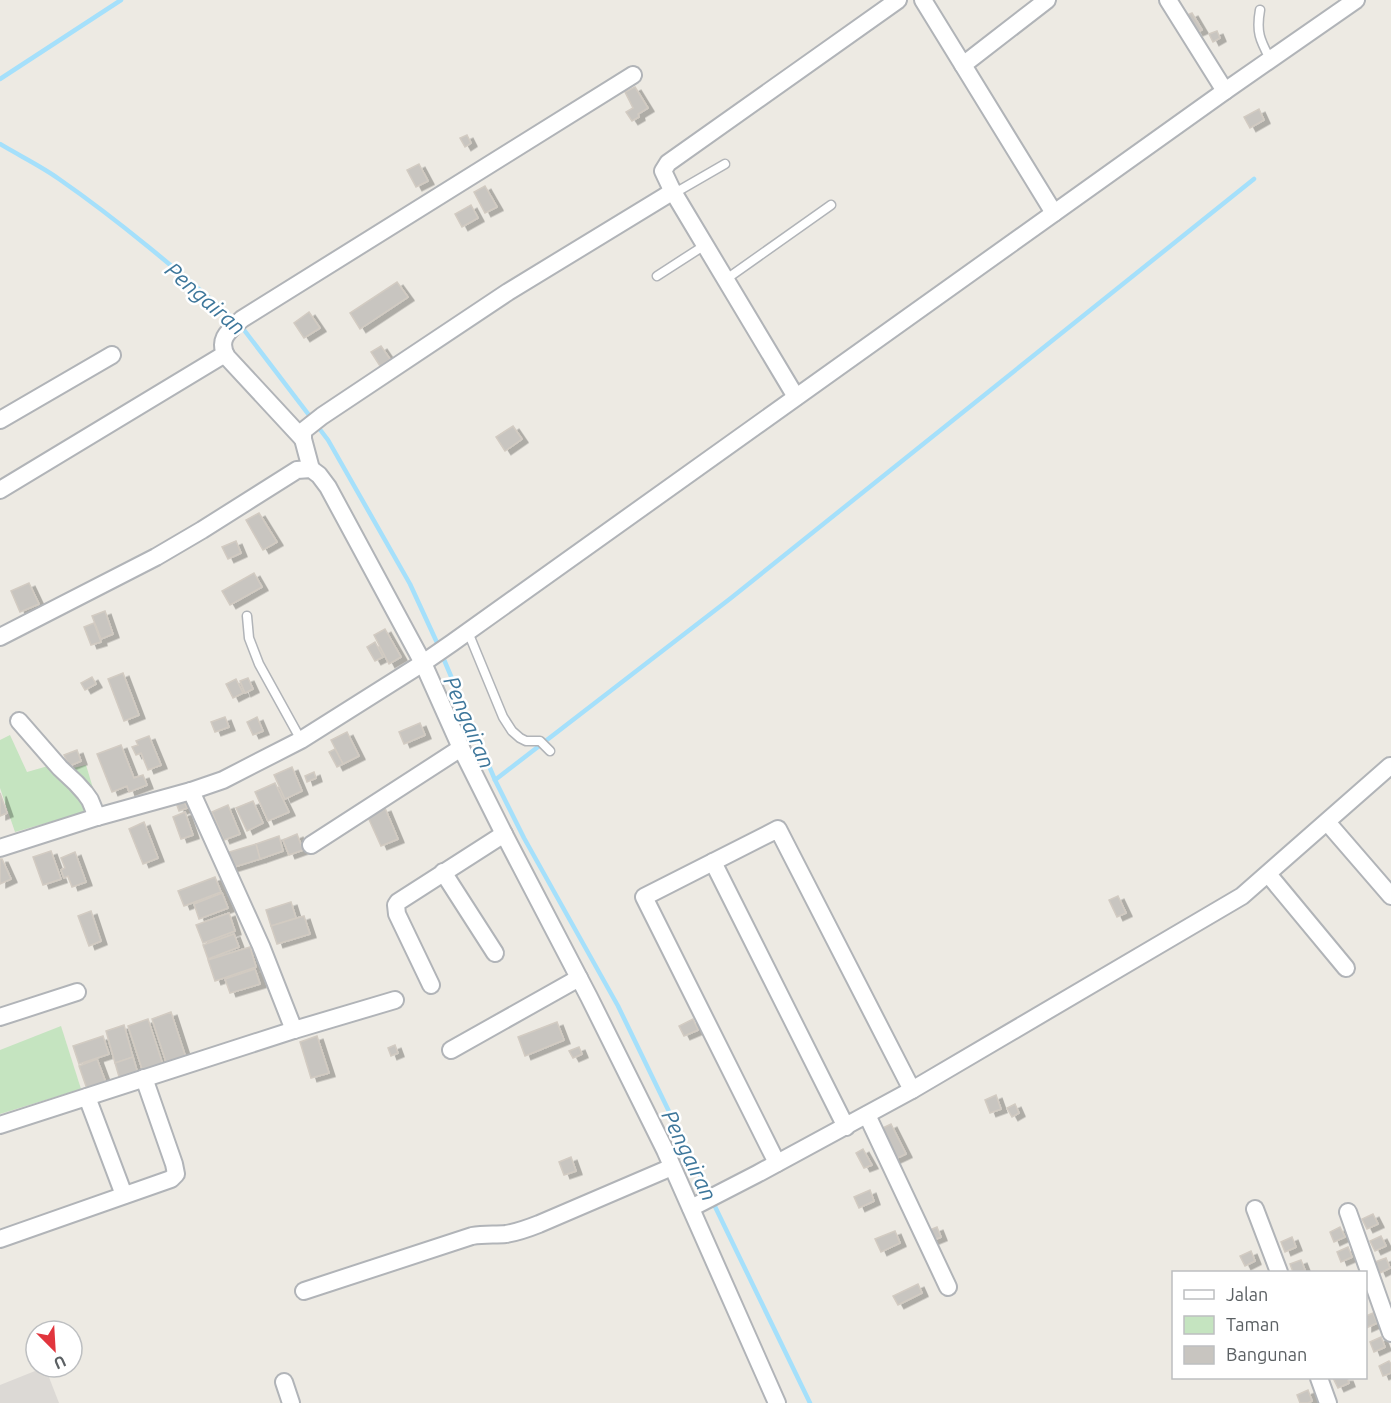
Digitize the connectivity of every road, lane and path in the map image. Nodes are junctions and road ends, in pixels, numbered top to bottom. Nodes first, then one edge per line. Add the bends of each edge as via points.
1 (898, 0) edge
2 (923, 0) edge
3 (1168, 0) edge
4 (1356, 0) edge
5 (1042, 1) edge
6 (1260, 10) dead end
7 (1270, 59) junction
8 (963, 65) junction
9 (633, 75) dead end
10 (1225, 91) junction
11 (725, 164) dead end
12 (674, 193) junction
13 (831, 205) dead end
14 (1053, 213) junction
15 (705, 245) junction
16 (657, 276) dead end
17 (725, 280) junction
18 (225, 354) junction
19 (112, 355) dead end
20 (796, 397) junction
21 (0, 420) edge
22 (312, 427) junction
23 (311, 469) junction
24 (0, 489) edge
25 (247, 616) dead end
26 (468, 632) junction
27 (0, 637) edge
28 (426, 661) junction
29 (19, 722) dead end
30 (301, 740) junction
31 (546, 746) dead end
32 (460, 748) junction
33 (1391, 767) edge
34 (191, 791) junction
35 (97, 817) junction
36 (1327, 822) junction
37 (504, 834) junction
38 (311, 845) dead end
39 (0, 848) edge
40 (713, 862) junction
41 (443, 872) junction
42 (1268, 874) junction
43 (1391, 897) edge
44 (495, 953) dead end
45 (1346, 968) dead end
46 (579, 978) junction
47 (431, 986) dead end
48 (77, 992) dead end
49 (395, 1000) dead end
50 (0, 1017) edge
51 (294, 1030) junction
52 (452, 1050) dead end
53 (144, 1078) junction
54 (912, 1090) junction
55 (87, 1097) junction
56 (867, 1115) junction
57 (0, 1125) edge
58 (846, 1127) junction
59 (777, 1163) junction
60 (672, 1167) junction
61 (124, 1195) junction
62 (691, 1208) junction
63 (1255, 1209) dead end
64 (1348, 1212) dead end
65 (0, 1239) edge
66 (1279, 1271) edge
67 (948, 1287) dead end
68 (304, 1292) dead end
69 (1391, 1333) edge
70 (1320, 1379) edge
71 (284, 1382) dead end
72 (291, 1403) edge
73 (777, 1403) edge
74 (1328, 1403) edge

1 - 12 street via 668,163 663,173
2 - 8 street
3 - 10 street
4 - 7 street
5 - 8 street
6 - 7 lane via 1258,34
7 - 10 street
8 - 14 street
9 - 18 street via 238,323 223,339
10 - 14 street
11 - 12 lane
12 - 15 street
12 - 22 street via 508,292
13 - 17 lane
14 - 20 street
15 - 16 lane
15 - 17 street
17 - 20 street
18 - 22 street
18 - 24 street
19 - 21 street
20 - 26 street
22 - 23 street
23 - 27 street via 297,470 172,548
23 - 28 street via 328,487
25 - 30 lane via 249,638 259,664
26 - 28 street
26 - 31 lane via 512,731 526,741
28 - 30 street
28 - 32 street
29 - 35 street via 85,793
30 - 34 street via 223,780
32 - 37 street
32 - 38 street
33 - 36 street
34 - 35 street
34 - 51 street
35 - 39 street
36 - 42 street
36 - 43 street
37 - 41 street
37 - 46 street
40 - 54 street via 778,829
40 - 58 street
40 - 59 street via 644,897
41 - 44 street
41 - 47 street via 396,906
42 - 45 street
42 - 54 street via 1242,896
46 - 52 street
46 - 60 street
48 - 50 street
49 - 51 street
51 - 53 street
53 - 55 street
53 - 61 street via 176,1174
54 - 56 street
55 - 57 street
55 - 61 street
56 - 58 street
56 - 67 street
58 - 59 street
59 - 62 street
60 - 62 street
60 - 68 street via 539,1224 518,1231 472,1236
61 - 65 street
62 - 73 street
63 - 66 street
64 - 69 street
70 - 74 street
71 - 72 street

